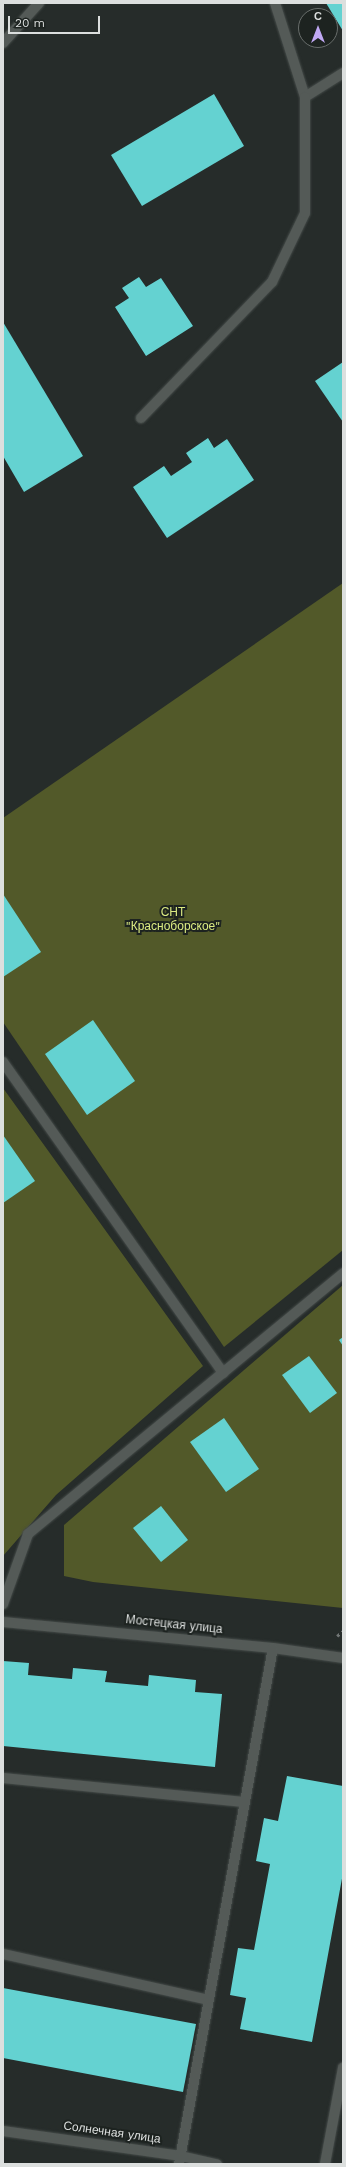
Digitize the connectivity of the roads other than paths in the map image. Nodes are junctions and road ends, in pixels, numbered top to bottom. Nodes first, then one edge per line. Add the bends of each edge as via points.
1 (39, 3) edge
2 (275, 3) edge
3 (3, 42) edge
4 (343, 73) edge
5 (305, 97) junction
6 (141, 418) dead end
7 (3, 1062) edge
8 (343, 1273) edge
9 (223, 1373) junction
10 (3, 1604) edge
11 (3, 1622) edge
12 (273, 1648) junction
13 (343, 1658) edge
14 (3, 1778) edge
15 (244, 1802) junction
16 (3, 1954) edge
17 (208, 2000) junction
18 (343, 2068) edge
19 (3, 2131) edge
20 (180, 2160) edge
21 (217, 2164) edge
22 (325, 2164) edge

1 - 3 street
2 - 5 street
4 - 5 street
5 - 6 street via 304,213 272,282
7 - 9 street
8 - 9 street
9 - 10 street via 28,1534
11 - 12 street, Мостецкая улица
12 - 13 street, Мостецкая улица
12 - 15 street
14 - 15 street
15 - 17 street
16 - 17 street
17 - 20 street
18 - 22 street
19 - 20 street, Солнечная улица
20 - 21 street, Солнечная улица

